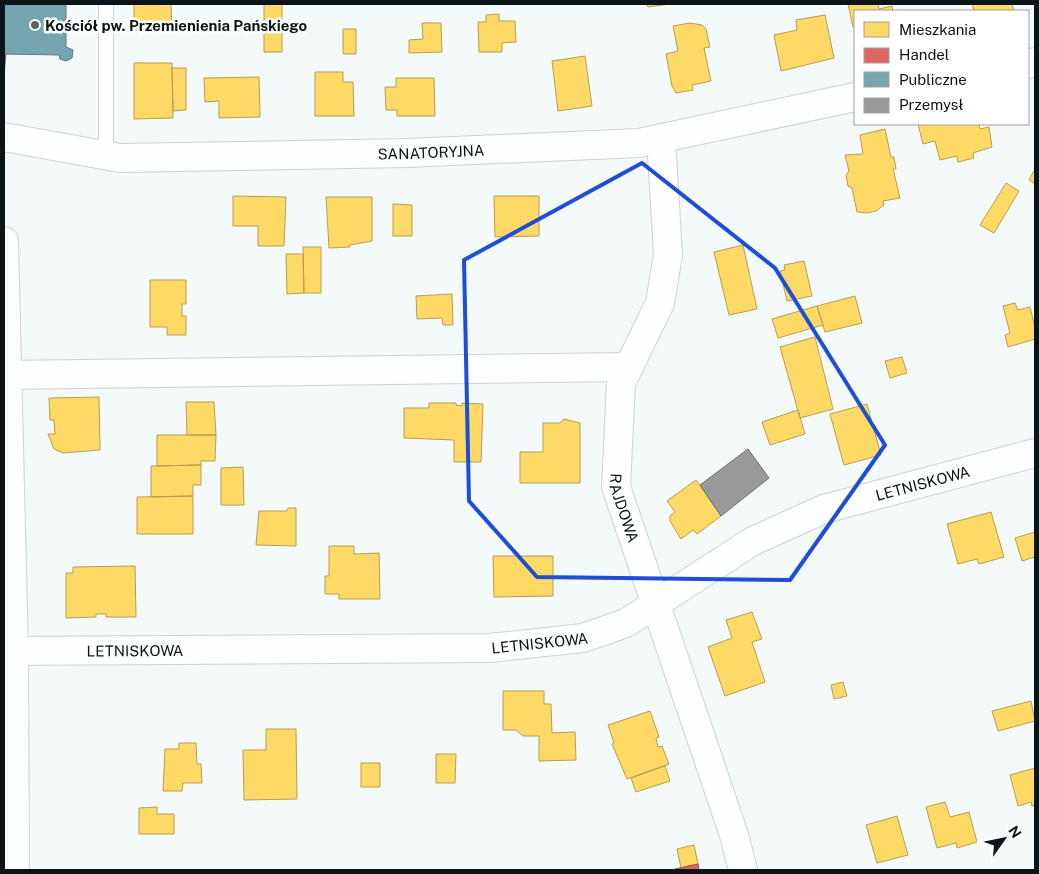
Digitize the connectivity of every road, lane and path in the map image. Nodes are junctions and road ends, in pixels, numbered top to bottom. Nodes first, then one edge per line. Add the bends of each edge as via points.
1 (106, 4) edge
2 (854, 97) edge
3 (4, 138) edge
4 (661, 138) junction
5 (106, 156) junction
6 (4, 241) edge
7 (630, 367) junction
8 (5, 375) edge
9 (1035, 453) edge
10 (654, 604) junction
11 (9, 651) edge
12 (14, 870) edge
13 (743, 870) edge

1 - 5 lane
2 - 4 street, SANATORYJNA
3 - 5 street, SANATORYJNA
4 - 5 street, SANATORYJNA via 638,143 407,153
4 - 7 street, RAJDOWA via 668,255 660,303
6 - 8 street
7 - 8 street
7 - 10 street, RAJDOWA via 621,382 616,487
8 - 11 street
9 - 10 street, LETNISKOWA via 824,509 753,541
10 - 11 street, LETNISKOWA via 626,623 583,638 489,648
10 - 13 street, RAJDOWA via 734,835
11 - 12 street

